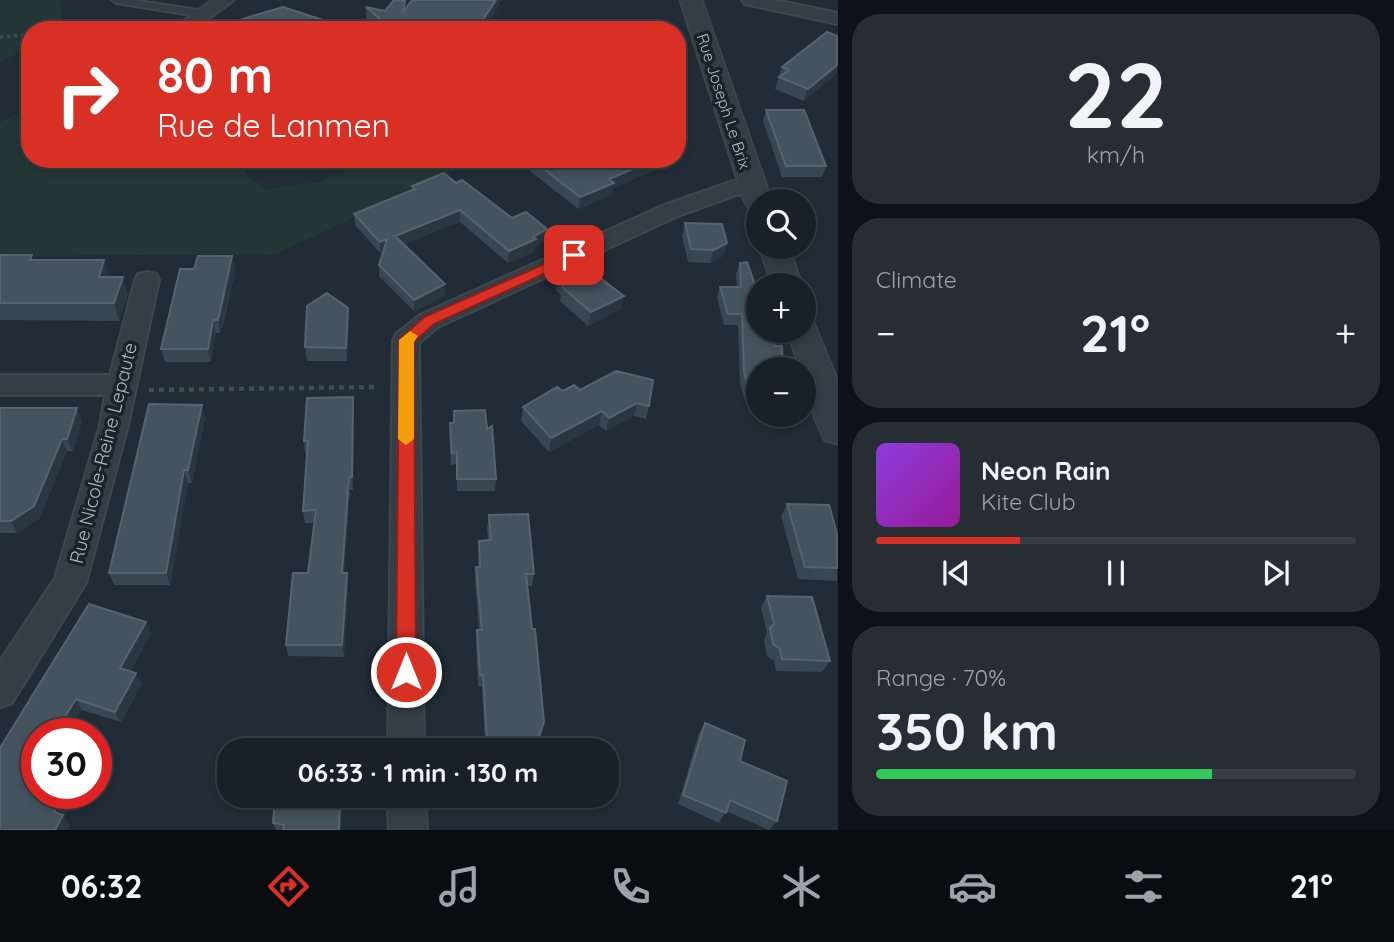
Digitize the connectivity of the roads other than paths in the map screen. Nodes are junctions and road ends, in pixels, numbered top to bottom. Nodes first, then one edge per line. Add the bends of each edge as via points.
1 (116, 0) edge
2 (225, 0) edge
3 (691, 0) edge
4 (751, 0) edge
5 (204, 14) junction
6 (838, 19) edge
7 (194, 21) edge
8 (753, 189) edge
9 (746, 192) edge
10 (147, 279) dead end
11 (807, 343) edge
12 (0, 385) edge
13 (121, 385) junction
14 (838, 431) edge
15 (0, 691) edge
16 (406, 738) edge
17 (407, 808) edge
18 (408, 830) edge

1 - 5 lane
2 - 5 street
3 - 8 street, Rue Joseph Le Brix
4 - 6 street
5 - 7 street
9 - 16 street via 733,188 670,211 429,321 406,340
10 - 13 street, Rue Nicole-Reine Lepaute
11 - 14 street
12 - 13 street
13 - 15 street, Rue Nicole-Reine Lepaute via 70,583
17 - 18 street

